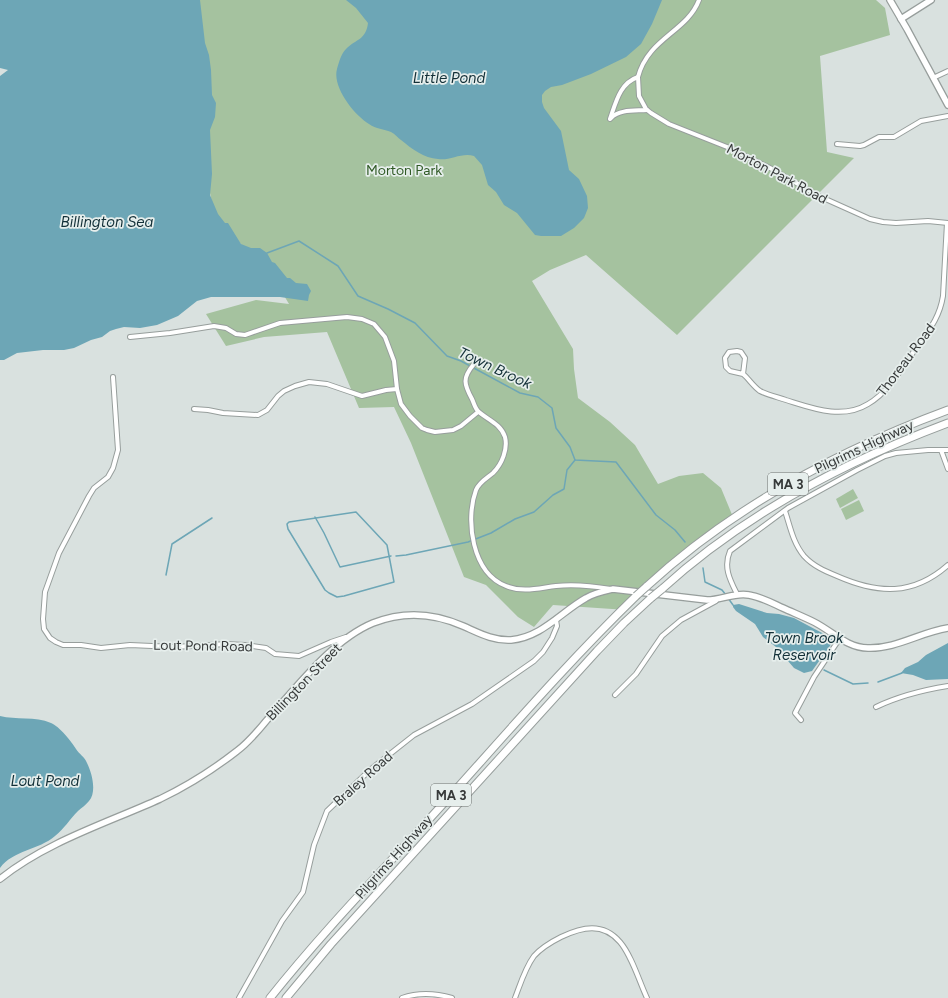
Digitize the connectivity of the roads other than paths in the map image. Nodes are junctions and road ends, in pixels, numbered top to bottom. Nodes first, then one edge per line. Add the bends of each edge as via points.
1 (699, 0) edge
2 (890, 0) edge
3 (930, 0) edge
4 (901, 19) junction
5 (948, 71) edge
6 (638, 77) junction
7 (933, 78) junction
8 (948, 105) edge
9 (647, 110) junction
10 (948, 116) edge
11 (838, 144) dead end
12 (947, 223) edge
13 (130, 337) dead end
14 (474, 364) dead end
15 (742, 374) junction
16 (112, 376) dead end
17 (398, 390) junction
18 (194, 409) dead end
19 (948, 410) edge
20 (478, 412) junction
21 (948, 422) edge
22 (941, 450) junction
23 (948, 450) edge
24 (948, 469) edge
25 (785, 511) junction
26 (948, 565) edge
27 (613, 589) junction
28 (735, 594) junction
29 (720, 599) junction
30 (556, 620) junction
31 (948, 628) edge
32 (349, 637) junction
33 (840, 638) junction
34 (948, 686) edge
35 (615, 695) dead end
36 (876, 707) dead end
37 (801, 720) dead end
38 (0, 880) edge
39 (238, 998) edge
40 (270, 998) edge
41 (286, 998) edge
42 (402, 998) edge
43 (452, 998) edge
44 (514, 998) edge
45 (646, 998) edge

1 - 6 street via 689,17 651,51
2 - 4 street
3 - 4 street
4 - 7 street
5 - 7 street
6 - 9 street via 639,96
6 - 9 street via 632,79 620,91 610,119 623,112
7 - 8 street
9 - 12 street, Morton Park Road via 659,119 727,147 821,197 870,219 896,223
10 - 11 street via 921,121 894,137 879,137 864,145
12 - 15 street, Thoreau Road via 943,296 936,319 897,375 875,400 855,410 826,411 761,391
13 - 17 street via 214,326 245,335 280,323 357,318 371,322 385,337 394,361
14 - 20 street via 465,378 466,388
15 - 15 street, Thoreau Road via 730,371 726,367 725,358 729,352 741,352 744,356
16 - 32 street, Lout Pond Road via 118,450 111,473 94,488 62,547 45,592 44,629 50,638 63,644 101,648 130,645 245,645 266,648 275,654 298,656
17 - 18 street via 362,396 327,384 309,382 284,391 267,410 258,415
17 - 20 street via 406,412 428,431 453,430
19 - 40 highway, Pilgrims Highway / MA 3, bridge via 844,453 790,482 725,524 646,587 607,624 518,720
20 - 27 street via 500,428 505,437 506,447 496,468 476,490 473,506 473,543 488,573 505,586 530,590 571,585
21 - 41 highway, Pilgrims Highway / MA 3, bridge via 901,440 794,493 712,548 651,598 597,651 331,944
22 - 23 street
22 - 24 street
22 - 25 street via 885,456
25 - 26 street via 793,537 807,560 818,568 859,585 886,590 907,588 930,578
25 - 28 street via 730,551 726,565
27 - 29 street, Billington Street via 694,599
27 - 30 street, Billington Street via 584,598
28 - 29 street, Billington Street
28 - 33 street, Billington Street via 762,598 815,622
29 - 35 street via 682,620 662,636 636,674
30 - 32 street, Billington Street via 525,637 506,640 486,636 438,618 412,614 379,621
30 - 39 street, Braley Road via 557,626 552,638 534,661 472,704 414,735 371,769 327,811 314,846 303,892 282,921
31 - 33 street, Billington Street via 877,648 857,647
32 - 38 street, Billington Street via 321,662 246,743 225,760 175,791 25,861
33 - 37 street via 794,713
34 - 36 street via 914,693
42 - 43 street via 426,994
44 - 45 street via 531,961 542,948 571,932 588,928 605,931 620,942

